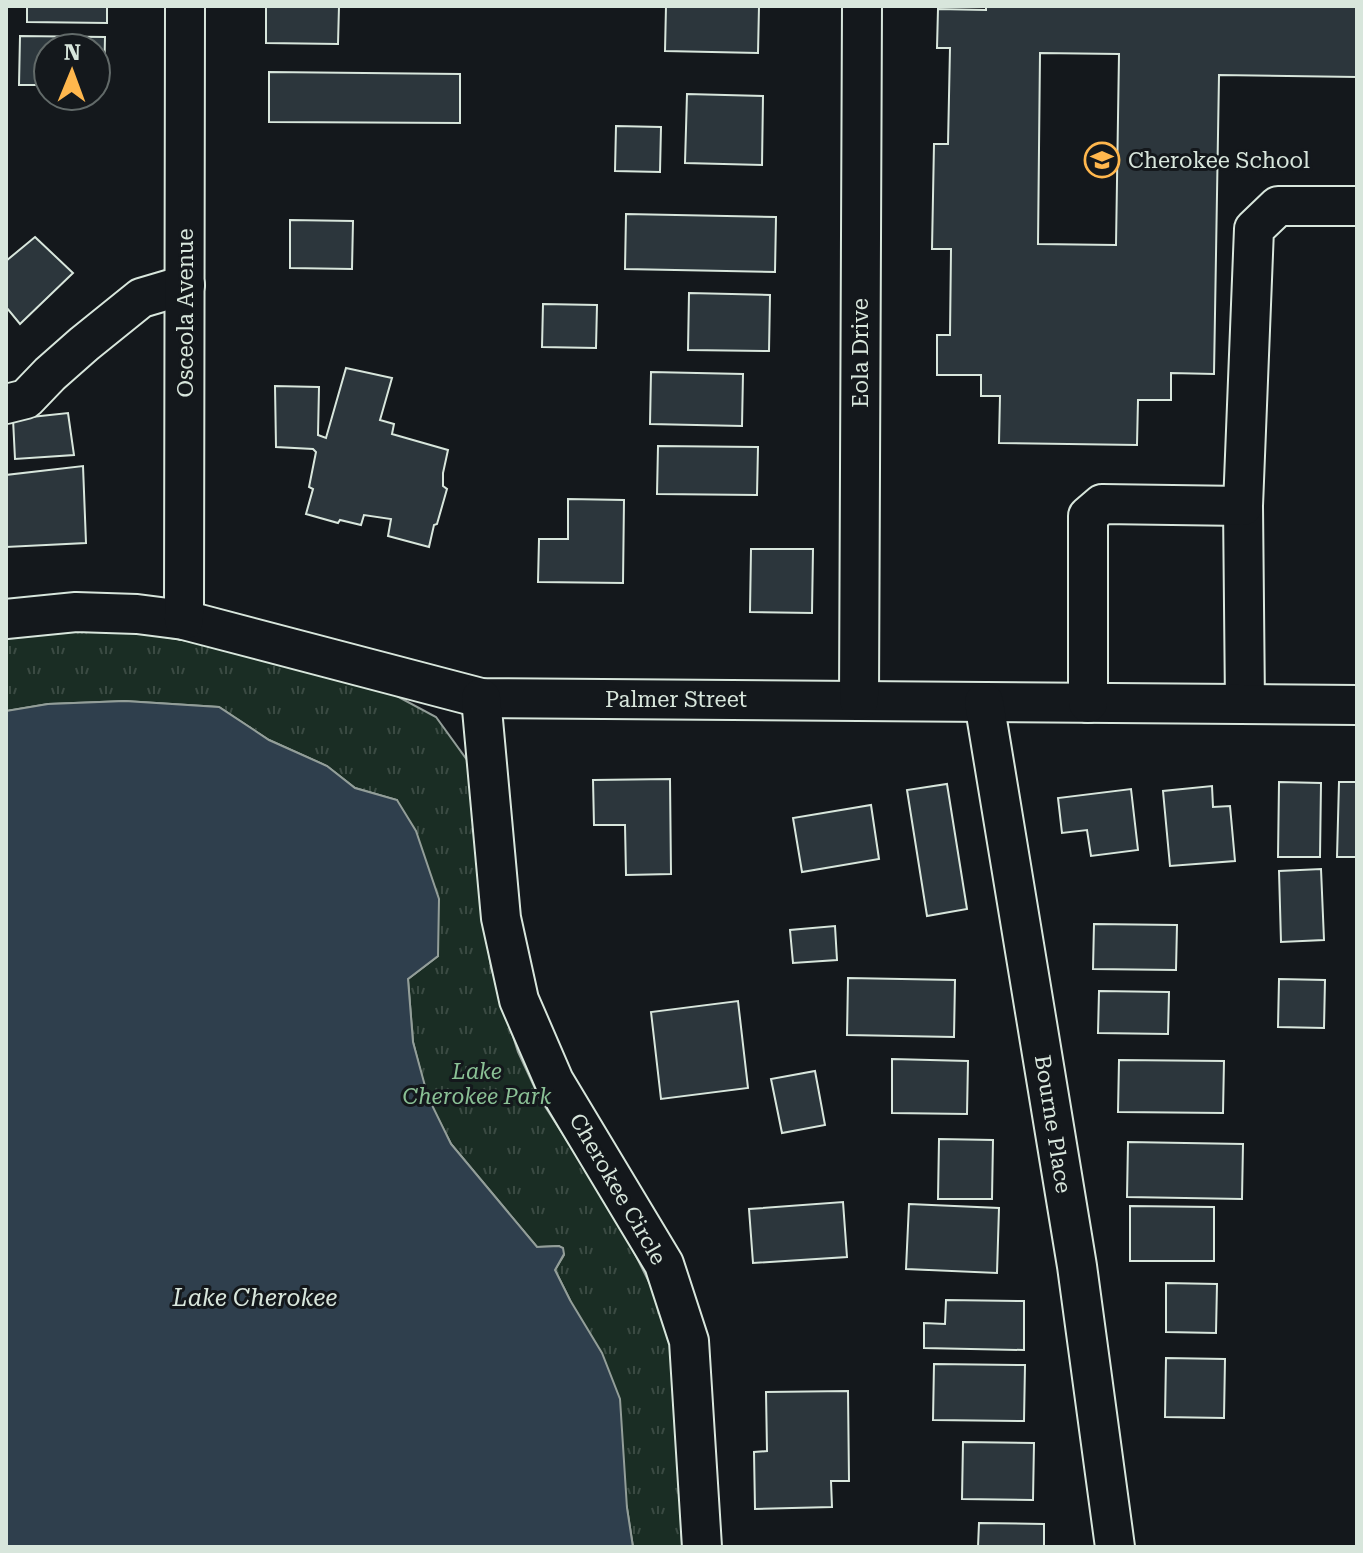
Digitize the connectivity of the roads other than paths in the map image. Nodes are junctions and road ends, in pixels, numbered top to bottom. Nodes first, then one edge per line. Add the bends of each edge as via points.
1 (185, 6) edge
2 (862, 6) edge
3 (1357, 206) edge
4 (185, 285) junction
5 (6, 404) edge
6 (1243, 506) junction
7 (6, 619) edge
8 (184, 620) junction
9 (481, 698) junction
10 (859, 700) junction
11 (984, 702) junction
12 (1088, 703) junction
13 (1245, 704) junction
14 (1357, 705) edge
15 (702, 1547) edge
16 (1115, 1547) edge

1 - 4 street, Osceola Avenue
2 - 10 street, Eola Drive
3 - 6 street via 1278,206 1254,229
4 - 5 street via 141,298 26,399
4 - 8 street, Osceola Avenue
6 - 12 street via 1102,504 1088,516
6 - 13 street
7 - 8 street, Palmer Street via 76,612
8 - 9 street, Palmer Street
9 - 10 street, Palmer Street
9 - 15 street, Cherokee Circle via 501,918 519,1000 554,1081 664,1264 689,1341
10 - 11 street, Palmer Street
11 - 12 street, Palmer Street
11 - 16 street, Bourne Place via 1077,1266
12 - 13 street, Palmer Street
13 - 14 street, Palmer Street

